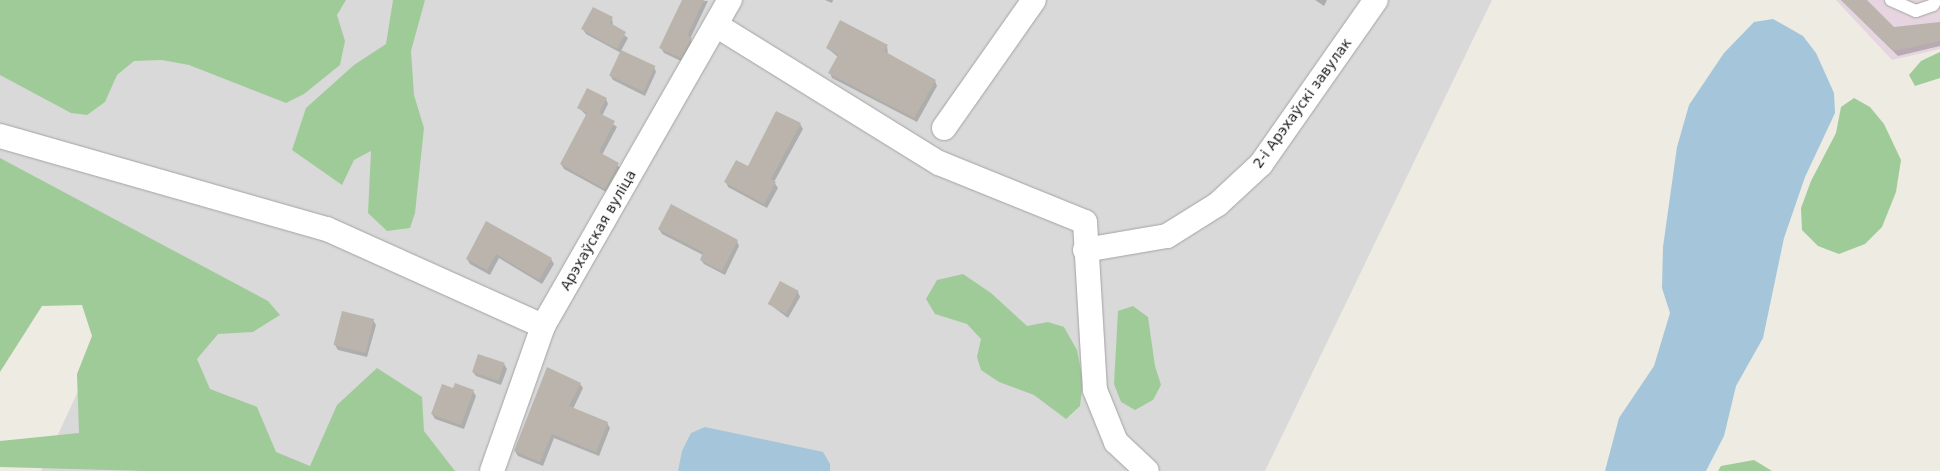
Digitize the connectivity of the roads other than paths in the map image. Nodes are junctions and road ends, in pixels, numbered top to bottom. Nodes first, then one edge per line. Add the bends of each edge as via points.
1 (730, 0) edge
2 (1034, 0) edge
3 (1376, 0) edge
4 (1891, 0) edge
5 (1936, 0) edge
6 (716, 25) junction
7 (944, 128) dead end
8 (0, 136) edge
9 (1084, 250) junction
10 (543, 326) junction
11 (492, 471) edge
12 (1147, 471) edge

1 - 6 street, Арэхаўская вуліца
2 - 7 street
3 - 9 street, 2-і Арэхаўскі завулак via 1261,164 1218,204 1167,236
4 - 5 lane via 1916,11 1933,5
6 - 9 street via 939,162 1085,222
6 - 10 street, Арэхаўская вуліца
8 - 10 street via 327,229
9 - 12 street via 1095,390 1116,442
10 - 11 street, Арэхаўская вуліца

